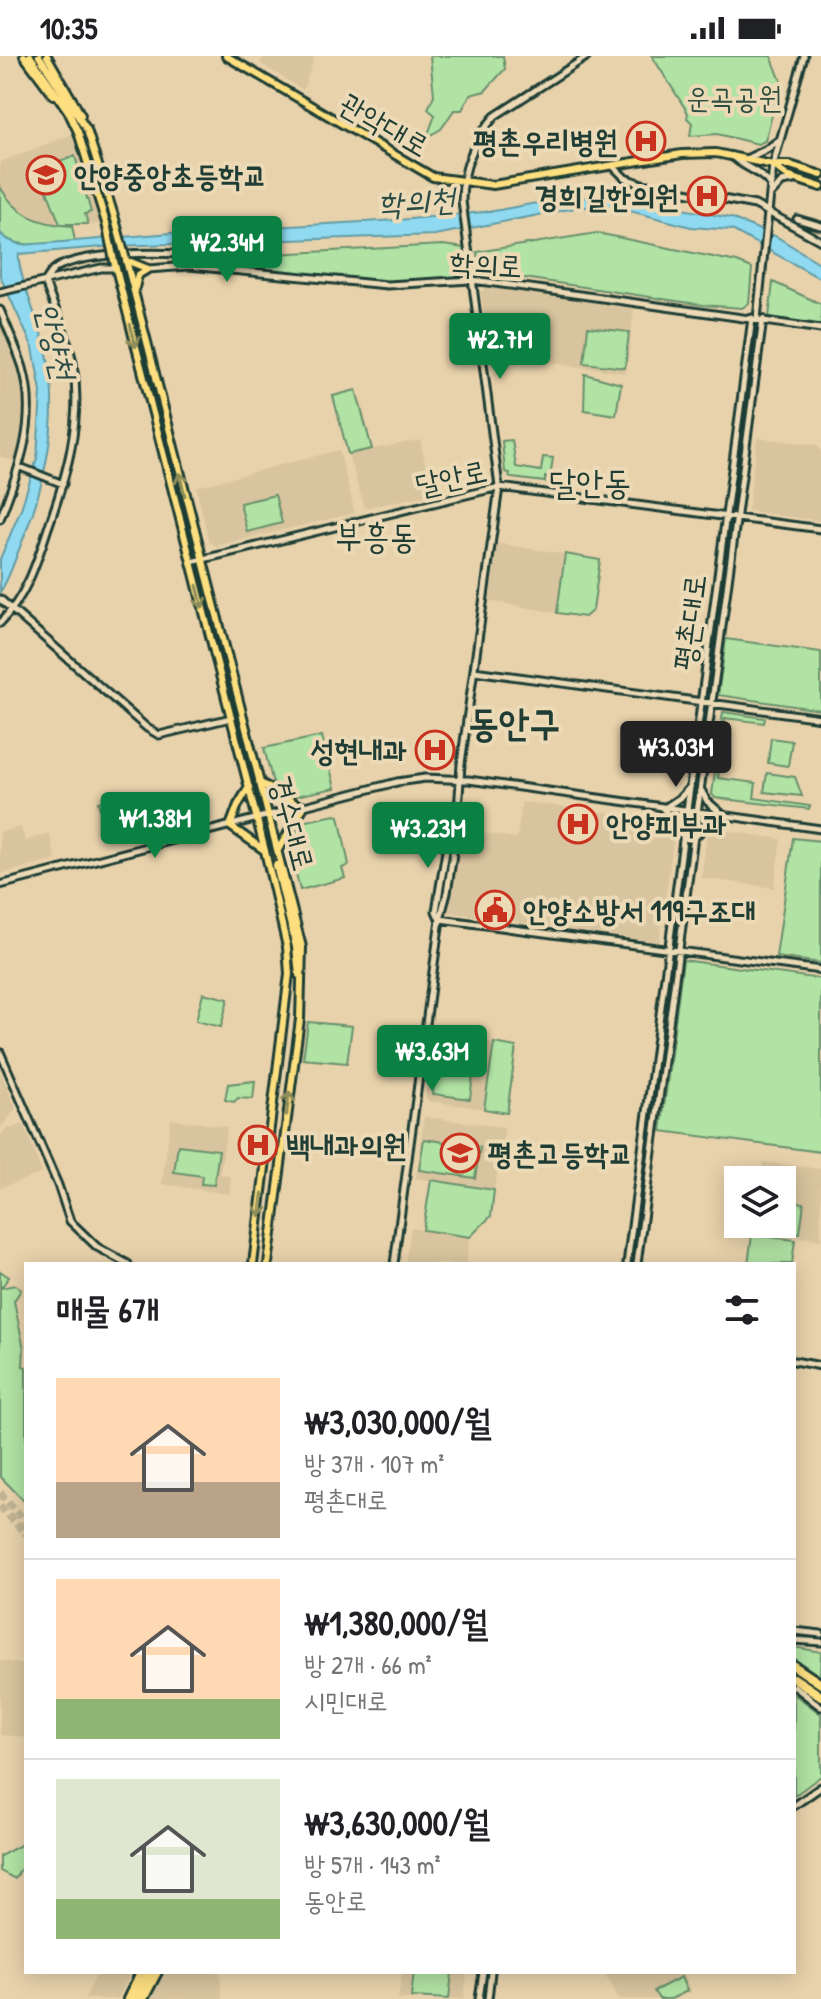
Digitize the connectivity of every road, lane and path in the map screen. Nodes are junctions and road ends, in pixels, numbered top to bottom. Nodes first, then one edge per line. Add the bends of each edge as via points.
1 (24, 56) edge
2 (30, 56) edge
3 (39, 56) edge
4 (47, 56) edge
5 (226, 56) edge
6 (588, 56) edge
7 (804, 56) edge
8 (68, 111) junction
9 (87, 130) junction
10 (780, 139) junction
11 (731, 156) junction
12 (746, 159) junction
13 (773, 165) junction
14 (613, 166) junction
15 (821, 175) edge
16 (802, 181) junction
17 (462, 182) junction
18 (771, 185) junction
19 (821, 187) edge
20 (770, 196) junction
21 (769, 211) junction
22 (797, 219) dead end
23 (821, 226) edge
24 (821, 241) edge
25 (126, 260) junction
26 (115, 264) junction
27 (62, 265) junction
28 (189, 266) junction
29 (148, 269) junction
30 (64, 277) junction
31 (471, 280) junction
32 (42, 283) junction
33 (134, 291) junction
34 (0, 292) edge
35 (0, 310) edge
36 (757, 319) junction
37 (821, 329) edge
38 (20, 467) junction
39 (63, 484) junction
40 (499, 487) junction
41 (725, 515) junction
42 (736, 517) junction
43 (0, 519) edge
44 (821, 529) edge
45 (201, 559) junction
46 (191, 562) junction
47 (0, 599) edge
48 (11, 608) junction
49 (215, 615) junction
50 (0, 623) edge
51 (208, 632) junction
52 (474, 671) junction
53 (702, 702) junction
54 (711, 703) junction
55 (231, 718) junction
56 (821, 718) edge
57 (460, 780) junction
58 (259, 782) junction
59 (691, 786) junction
60 (249, 787) junction
61 (700, 787) junction
62 (303, 808) junction
63 (663, 809) junction
64 (687, 812) junction
65 (697, 813) junction
66 (268, 816) junction
67 (727, 817) junction
68 (257, 819) junction
69 (230, 826) junction
70 (821, 829) edge
71 (683, 838) junction
72 (693, 839) junction
73 (278, 850) junction
74 (265, 851) junction
75 (0, 885) edge
76 (440, 919) junction
77 (668, 949) junction
78 (678, 950) junction
79 (821, 970) edge
80 (282, 1045) junction
81 (295, 1046) junction
82 (0, 1052) edge
83 (124, 1262) edge
84 (253, 1262) edge
85 (268, 1262) edge
86 (394, 1262) edge
87 (627, 1262) edge
88 (637, 1262) edge
89 (796, 1361) edge
90 (821, 1366) edge
91 (796, 1631) edge
92 (821, 1634) edge
93 (796, 1640) edge
94 (821, 1642) edge
95 (796, 1667) edge
96 (796, 1680) edge
97 (821, 1684) edge
98 (796, 1688) edge
99 (821, 1696) edge
100 (821, 1707) edge
101 (821, 1787) edge
102 (796, 1805) edge
103 (139, 1974) edge
104 (151, 1974) edge
105 (483, 1974) edge
106 (491, 1974) edge
107 (127, 1999) edge
108 (139, 1999) edge
109 (479, 1999) edge
110 (488, 1999) edge

1 - 8 main road
2 - 8 main road
3 - 9 main road
4 - 9 main road
5 - 17 main road, 관악대로 via 416,169
6 - 17 street via 495,116
7 - 10 street
8 - 26 main road, 경수대로, bridge via 82,141
9 - 25 main road, 경수대로, bridge
10 - 12 street
10 - 13 street
11 - 12 main road, 관악대로
11 - 14 main road, 관악대로 via 682,154
11 - 18 street
12 - 13 main road, 관악대로
13 - 15 main road, 관악대로
13 - 16 main road, 관악대로
13 - 18 street
14 - 17 main road, 관악대로 via 493,185
14 - 21 street via 642,184
16 - 19 main road, 관악대로
16 - 20 street via 782,182
17 - 31 street
18 - 20 street
20 - 21 street
21 - 24 street
21 - 36 street
22 - 23 street
25 - 29 main road
25 - 33 main road, 경수대로
26 - 30 street
26 -> 46 main road, 경수대로
27 - 28 street via 162,253 181,254
27 - 30 street
27 - 32 street
28 - 29 street, 학의로
28 - 31 street, 학의로 via 375,285
29 - 33 main road via 138,275
30 - 32 street
31 - 36 street, 학의로
31 - 40 street
32 - 34 street
32 - 39 street via 73,362 74,430
45 -> 33 main road, 경수대로
35 - 38 street via 23,370 29,406
36 - 37 street, 학의로
36 - 41 street, 평촌대로
36 - 42 street, 평촌대로
38 - 39 street
38 - 43 street
39 - 48 street via 29,583
40 - 41 street, 달안로
40 - 45 street, 달안로
40 - 52 street
41 - 42 street, 달안로
41 - 53 street, 평촌대로
42 - 44 street, 달안로
42 - 54 street, 평촌대로
45 - 46 street, 달안로
45 - 49 main road, 경수대로
46 -> 51 main road, 경수대로
47 - 48 street
48 - 50 street
48 - 55 street via 159,735
49 - 51 main road, 경수대로 via 252,775
49 - 58 main road, 경수대로
51 - 55 main road, 경수대로
52 - 53 street
52 - 57 street
53 - 54 street
53 - 59 street, 평촌대로
54 - 56 street
54 - 61 street, 평촌대로
55 - 60 main road, 경수대로
57 - 62 street via 397,782
57 - 63 street
57 - 76 street
58 - 62 main road
58 - 66 main road, 경수대로
59 - 63 street
59 - 64 street, 평촌대로
60 - 68 main road, 경수대로
60 - 69 main road
61 - 65 street, 평촌대로
61 - 67 street via 707,801
62 - 66 street
62 - 73 main road
63 - 64 street
63 - 71 street
64 - 65 street
64 - 71 street, 평촌대로
65 - 67 street
65 - 72 street, 평촌대로
66 - 68 street
66 - 73 main road, 경수대로
67 - 70 street
67 - 72 street
68 - 69 street
68 - 74 main road, 경수대로
69 - 74 main road
69 - 75 street
71 - 77 street, 평촌대로
72 - 78 street, 평촌대로
73 - 81 main road, 경수대로 via 302,947
74 - 80 main road, 경수대로 via 287,947
76 - 77 street
76 - 86 street
77 - 78 street
77 - 87 street, 평촌대로
78 - 79 street
78 - 88 street, 평촌대로
80 - 81 main road, 경수대로 via 291,948 274,866 296,947
80 -> 84 main road, 경수대로
85 -> 81 main road, 경수대로
82 - 83 street via 70,1221 97,1247
89 - 90 street
91 - 92 street
93 - 94 street
95 - 97 highway
96 - 99 highway
98 - 100 street
101 - 102 street
103 - 107 main road
104 - 108 main road
105 - 109 street
106 - 110 street

